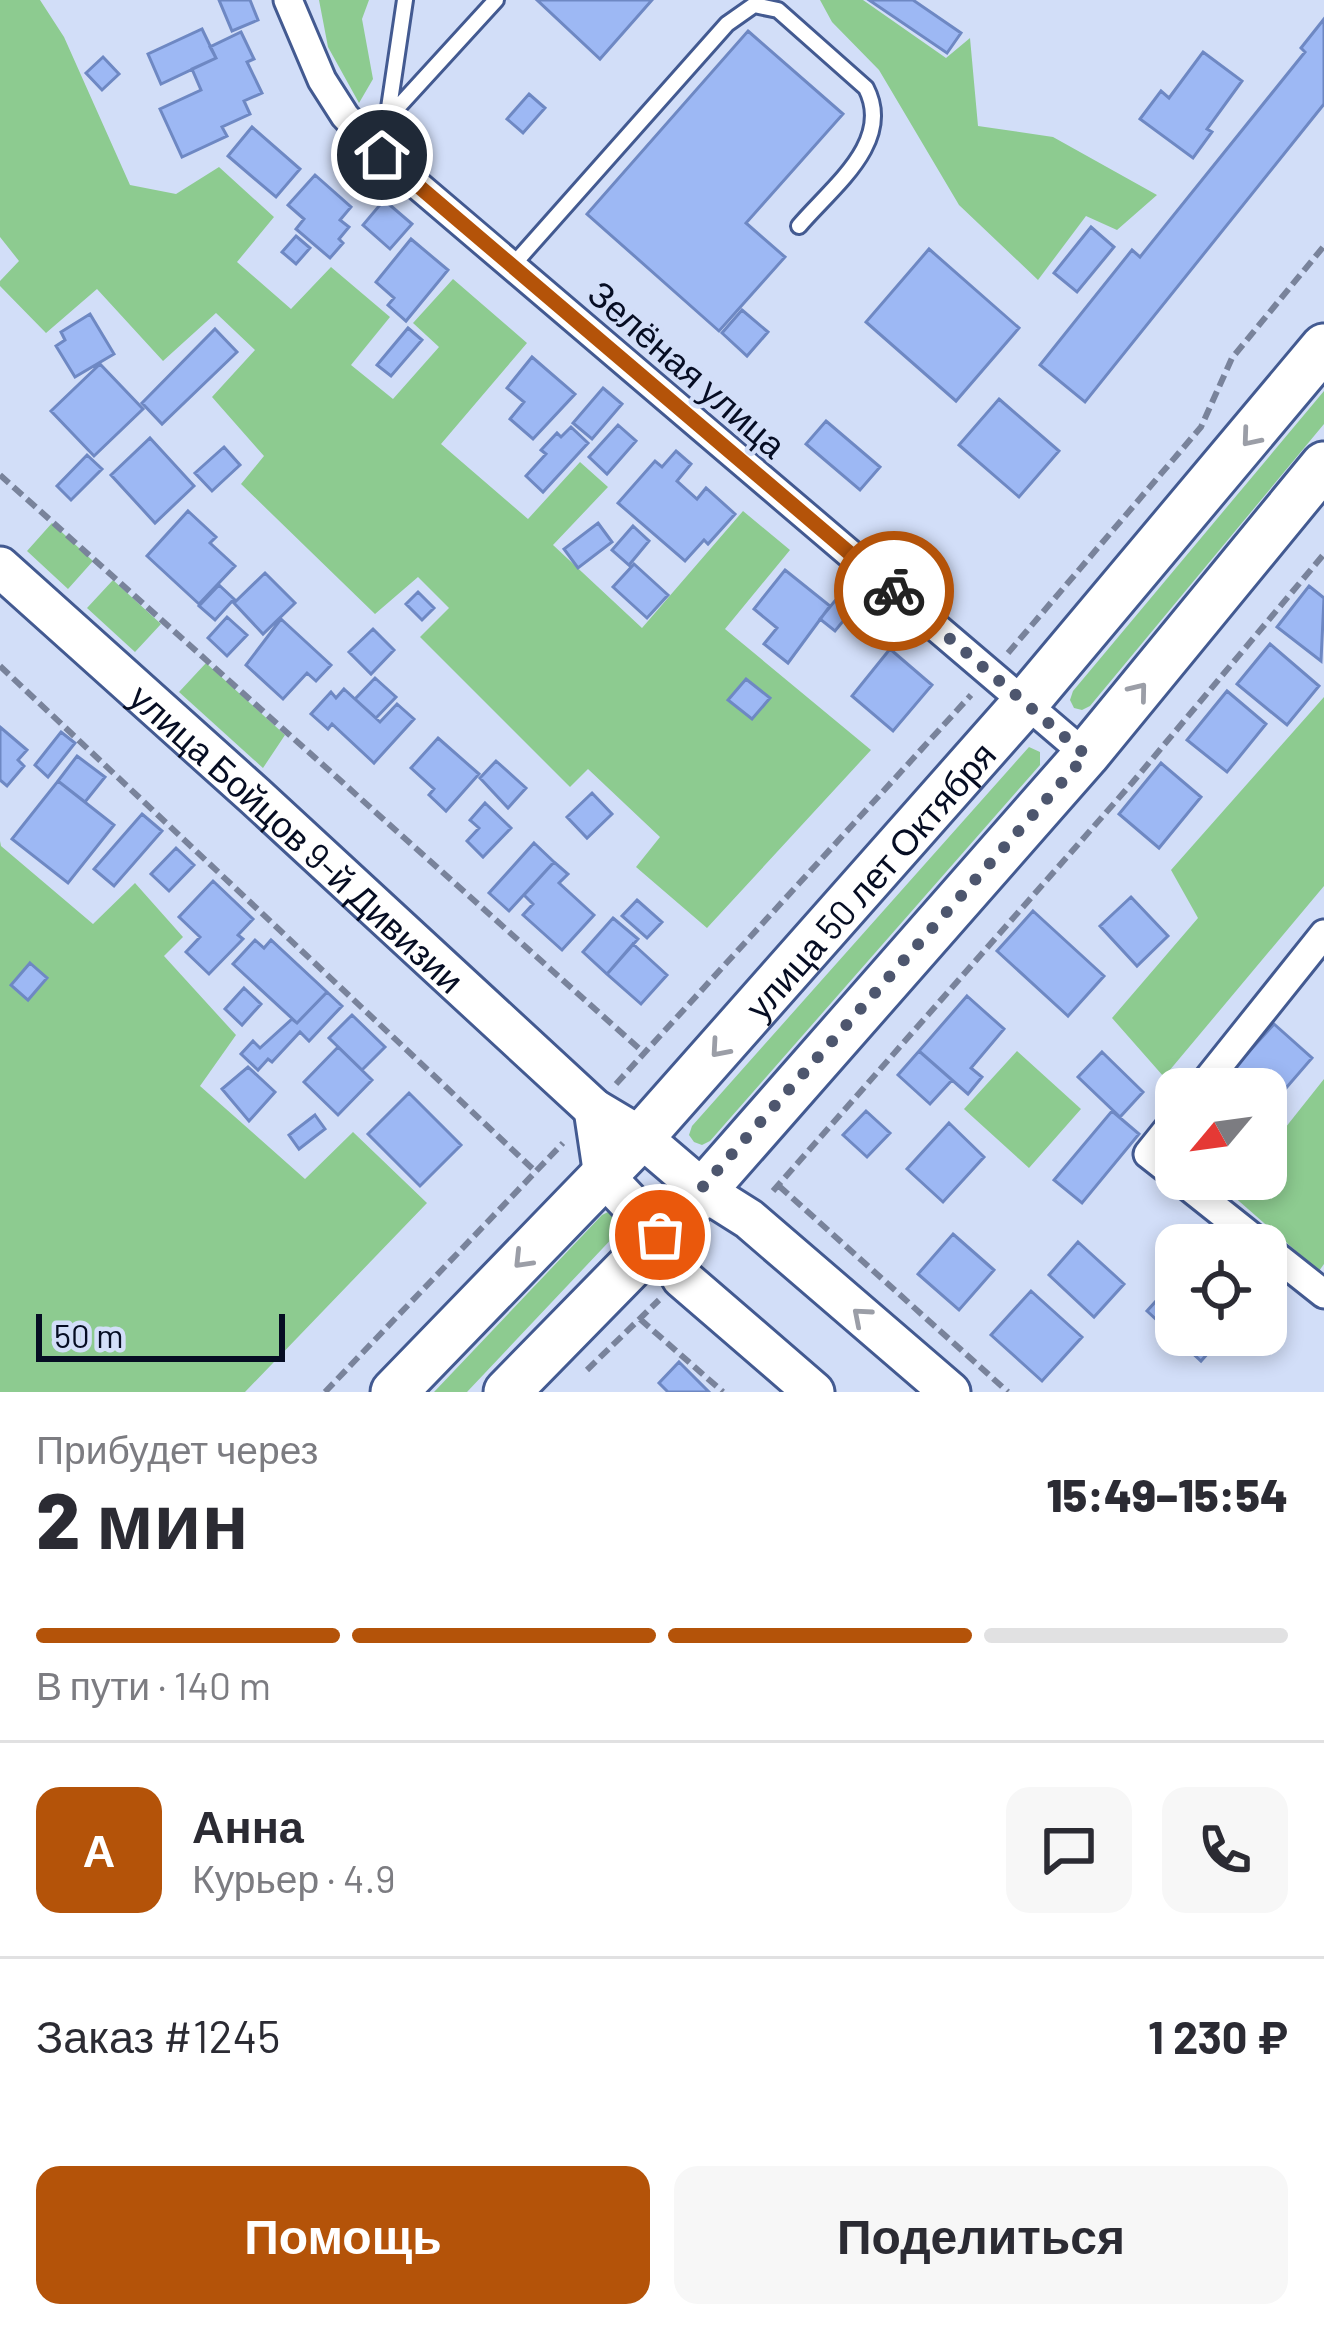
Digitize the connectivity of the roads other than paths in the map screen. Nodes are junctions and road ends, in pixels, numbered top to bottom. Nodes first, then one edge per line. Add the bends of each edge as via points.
1 (289, 0) edge
2 (405, 0) edge
3 (496, 0) edge
4 (388, 117) junction
5 (382, 155) junction
6 (799, 226) dead end
7 (513, 265) junction
8 (1324, 347) edge
9 (1324, 465) edge
10 (0, 568) edge
11 (1026, 702) junction
12 (1086, 755) junction
13 (1324, 934) edge
14 (1217, 1068) edge
15 (594, 1109) junction
16 (641, 1138) junction
17 (604, 1176) junction
18 (703, 1190) junction
19 (1206, 1200) edge
20 (1236, 1224) edge
21 (660, 1235) junction
22 (1287, 1264) edge
23 (1324, 1294) edge
24 (394, 1392) edge
25 (507, 1392) edge
26 (814, 1392) edge
27 (950, 1392) edge

1 - 5 street, Зелёная улица via 322,80
2 - 4 lane
3 - 4 lane
4 - 5 lane
5 - 7 street, Зелёная улица
6 - 7 lane via 868,146 873,101 778,10 754,4 727,24
7 - 11 street, Зелёная улица
8 -> 11 main road, улица 50 лет Октября
12 -> 9 main road
10 - 15 street, улица Бойцов 9-й Дивизии
11 - 12 street, Зелёная улица
11 -> 16 main road, улица 50 лет Октября
12 - 18 main road
13 - 14 street
15 - 16 street, улица Бойцов 9-й Дивизии
15 - 17 street
16 - 17 main road, улица 50 лет Октября
16 - 18 street, улица Бойцов 9-й Дивизии
17 - 21 street
17 -> 24 main road, улица 50 лет Октября
18 - 21 main road
27 -> 18 street, улица Бойцов 9-й Дивизии via 749,1219
19 - 20 street
21 - 25 main road
21 - 26 street via 682,1278
22 - 23 street

